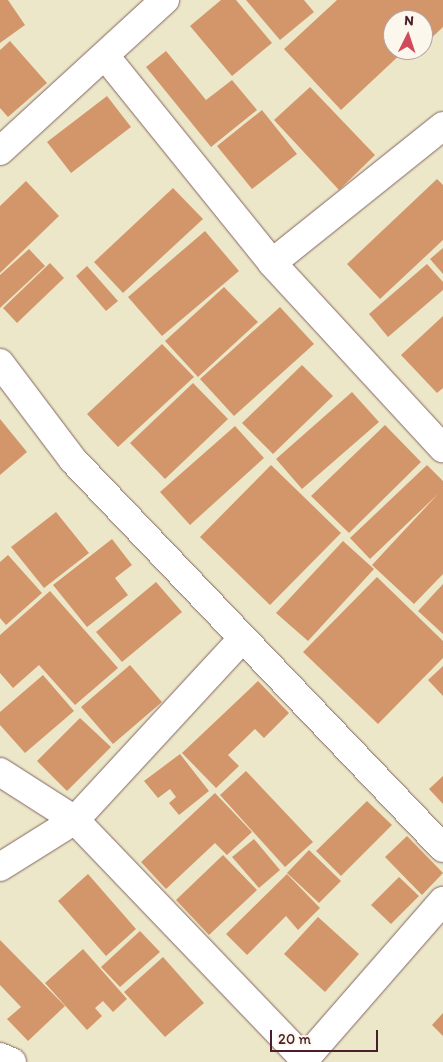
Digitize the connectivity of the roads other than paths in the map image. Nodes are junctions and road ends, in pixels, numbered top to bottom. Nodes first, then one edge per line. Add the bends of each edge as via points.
1 (165, 0) edge
2 (106, 57) junction
3 (443, 126) edge
4 (0, 151) edge
5 (272, 263) junction
6 (0, 363) edge
7 (443, 448) edge
8 (241, 640) junction
9 (0, 772) edge
10 (75, 820) junction
11 (443, 848) edge
12 (0, 867) edge
13 (443, 901) edge
14 (0, 1057) edge
15 (306, 1061) edge
16 (12, 1062) edge

1 - 2 street
2 - 4 street
2 - 5 street
3 - 5 street
5 - 7 street
6 - 8 street via 73,460
8 - 10 street
8 - 11 street
9 - 10 street
10 - 12 street
10 - 15 street
13 - 15 street
14 - 16 street

